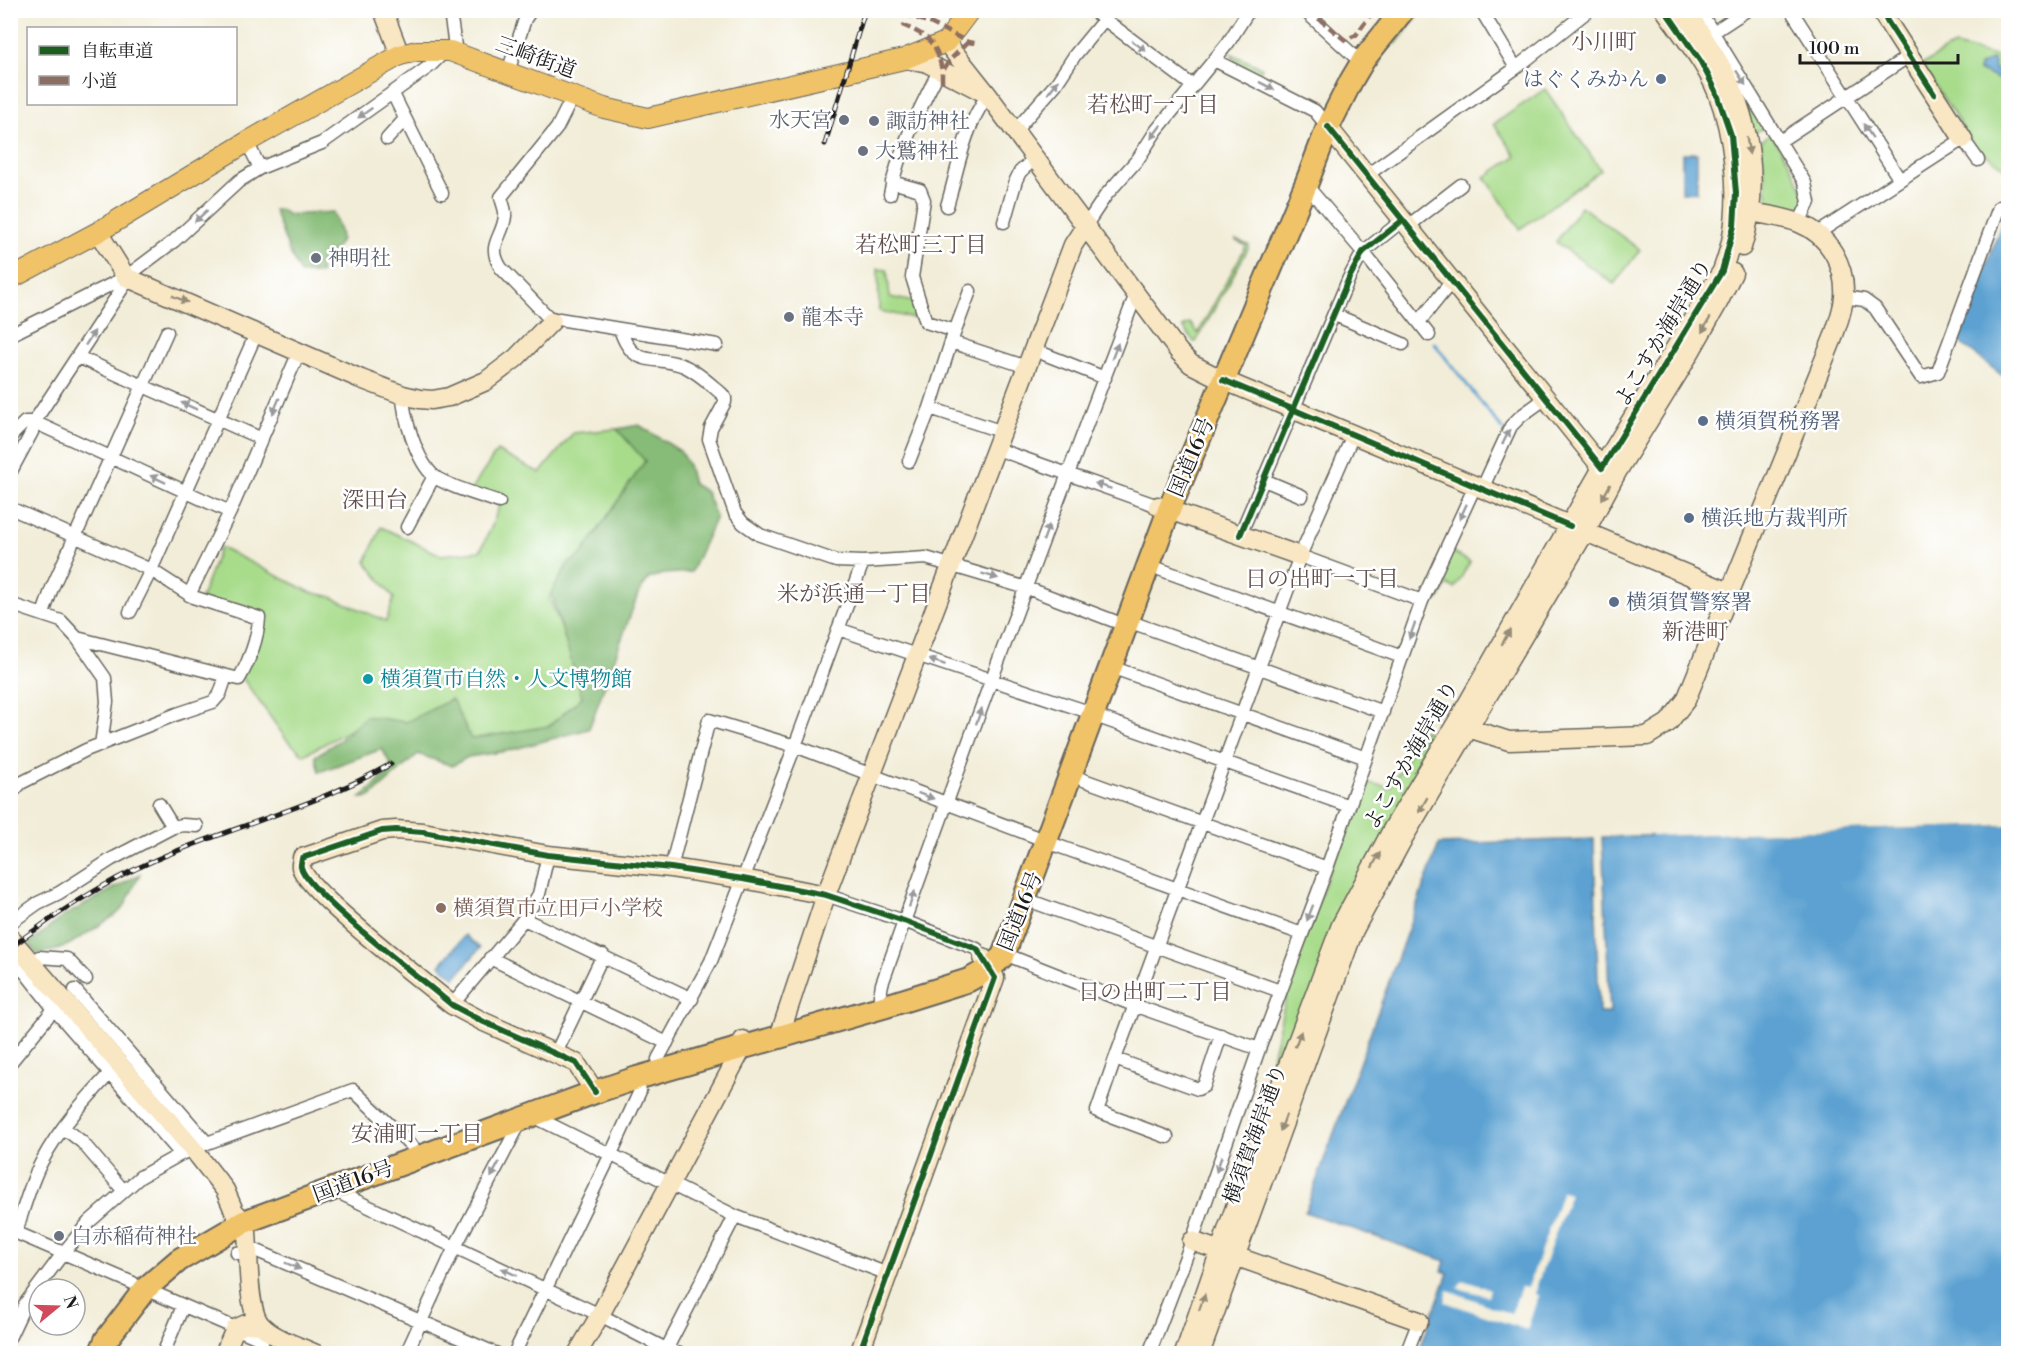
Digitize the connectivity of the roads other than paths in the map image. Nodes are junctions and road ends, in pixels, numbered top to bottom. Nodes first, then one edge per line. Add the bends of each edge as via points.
1 (383, 10) edge
2 (448, 10) edge
3 (531, 10) edge
4 (970, 10) edge
5 (1092, 10) edge
6 (1249, 10) edge
7 (1304, 10) edge
8 (1388, 10) edge
9 (1402, 10) edge
10 (1481, 10) edge
11 (1665, 10) edge
12 (1686, 10) edge
13 (1699, 10) edge
14 (1747, 10) edge
15 (1791, 10) edge
16 (1880, 10) edge
17 (1585, 12) edge
18 (1108, 15) edge
19 (1712, 33) junction
20 (946, 42) junction
21 (449, 52) junction
22 (1353, 54) junction
23 (400, 55) junction
24 (1909, 56) junction
25 (904, 59) junction
26 (1214, 60) junction
27 (1516, 68) junction
28 (940, 69) junction
29 (508, 72) junction
30 (1193, 86) junction
31 (393, 94) junction
32 (988, 95) junction
33 (573, 96) junction
34 (1846, 97) junction
35 (405, 119) junction
36 (1325, 123) junction
37 (1015, 131) junction
38 (387, 139) dead end
39 (1963, 139) junction
40 (1780, 141) junction
41 (247, 142) junction
42 (1035, 158) junction
43 (1978, 160) dead end
44 (260, 168) junction
45 (1367, 175) junction
46 (1900, 180) junction
47 (1307, 182) junction
48 (1461, 185) dead end
49 (442, 193) dead end
50 (947, 206) dead end
51 (1999, 207) dead end
52 (1743, 211) junction
53 (1004, 222) dead end
54 (1405, 223) junction
55 (1799, 224) junction
56 (1086, 225) junction
57 (98, 232) junction
58 (1818, 233) junction
59 (1363, 252) junction
60 (127, 277) junction
61 (10, 279) edge
62 (1452, 281) junction
63 (970, 291) dead end
64 (1136, 294) junction
65 (1844, 297) junction
66 (1335, 315) junction
67 (552, 321) junction
68 (1419, 322) junction
69 (620, 329) junction
70 (167, 332) dead end
71 (256, 334) junction
72 (10, 335) edge
73 (1429, 335) dead end
74 (953, 336) junction
75 (1403, 344) dead end
76 (717, 345) dead end
77 (1034, 350) junction
78 (299, 352) junction
79 (78, 357) junction
80 (1027, 367) junction
81 (1105, 378) junction
82 (1218, 378) junction
83 (144, 386) junction
84 (403, 394) junction
85 (1546, 398) junction
86 (930, 408) junction
87 (1294, 410) junction
88 (218, 419) junction
89 (34, 422) junction
90 (1353, 435) junction
91 (10, 437) edge
92 (262, 439) junction
93 (1000, 441) junction
94 (112, 458) junction
95 (909, 460) dead end
96 (1602, 468) junction
97 (10, 473) edge
98 (1068, 474) junction
99 (434, 476) junction
100 (1264, 480) junction
101 (1478, 488) junction
102 (185, 491) junction
103 (1302, 496) dead end
104 (499, 502) dead end
105 (10, 508) edge
106 (1163, 508) junction
107 (230, 512) junction
108 (407, 527) dead end
109 (1577, 529) junction
110 (1240, 535) junction
111 (76, 537) junction
112 (1300, 556) junction
113 (863, 562) junction
114 (952, 565) junction
115 (1148, 565) junction
116 (151, 570) junction
117 (1027, 588) junction
118 (1729, 592) junction
119 (189, 595) junction
120 (1422, 601) junction
121 (10, 604) edge
122 (130, 612) dead end
123 (1279, 612) junction
124 (43, 614) junction
125 (1121, 621) junction
126 (838, 629) junction
127 (77, 638) junction
128 (917, 656) junction
129 (1402, 657) junction
130 (1111, 667) junction
131 (1259, 668) junction
132 (226, 676) junction
133 (993, 680) junction
134 (1087, 712) junction
135 (1383, 712) junction
136 (1242, 715) junction
137 (1462, 725) junction
138 (101, 746) junction
139 (795, 746) junction
140 (1366, 758) junction
141 (1226, 762) junction
142 (1070, 775) junction
143 (871, 776) junction
144 (10, 795) edge
145 (159, 804) dead end
146 (947, 804) junction
147 (1349, 806) junction
148 (1202, 824) junction
149 (173, 826) junction
150 (197, 826) dead end
151 (1041, 840) junction
152 (548, 855) junction
153 (671, 868) junction
154 (1327, 868) junction
155 (743, 879) junction
156 (1179, 888) junction
157 (826, 895) junction
158 (1025, 899) junction
159 (524, 919) junction
160 (904, 921) junction
161 (10, 923) edge
162 (1354, 930) joint
163 (1302, 934) junction
164 (1156, 947) junction
165 (14, 950) edge
166 (603, 955) junction
167 (39, 957) dead end
168 (490, 958) junction
169 (992, 961) junction
170 (10, 975) edge
171 (86, 979) dead end
172 (75, 990) dead end
173 (1280, 992) junction
174 (880, 995) junction
175 (692, 999) junction
176 (580, 1001) junction
177 (452, 1005) junction
178 (1136, 1006) junction
179 (54, 1009) junction
180 (780, 1031) junction
181 (1221, 1035) junction
182 (743, 1042) junction
183 (1259, 1049) junction
184 (662, 1051) junction
185 (555, 1055) junction
186 (1115, 1059) junction
187 (10, 1063) edge
188 (111, 1072) junction
189 (638, 1077) junction
190 (592, 1087) junction
191 (526, 1117) junction
192 (64, 1128) junction
193 (1167, 1137) dead end
194 (413, 1147) junction
195 (194, 1148) junction
196 (611, 1154) junction
197 (669, 1182) junction
198 (331, 1189) junction
199 (123, 1190) junction
200 (735, 1216) junction
201 (237, 1220) junction
202 (13, 1231) edge
203 (1192, 1241) junction
204 (455, 1247) junction
205 (64, 1252) junction
206 (243, 1252) junction
207 (1227, 1253) junction
208 (888, 1274) junction
209 (139, 1286) junction
210 (545, 1290) junction
211 (183, 1306) junction
212 (600, 1315) junction
213 (422, 1321) junction
214 (1419, 1321) joint
215 (251, 1329) junction
216 (10, 1336) edge
217 (665, 1351) edge
218 (87, 1353) edge
219 (100, 1353) edge
220 (163, 1353) edge
221 (224, 1353) edge
222 (291, 1353) edge
223 (316, 1353) edge
224 (406, 1353) edge
225 (497, 1353) edge
226 (514, 1353) edge
227 (577, 1353) edge
228 (680, 1353) edge
229 (859, 1353) edge
230 (1149, 1353) edge
231 (1184, 1353) edge
232 (1200, 1353) edge
233 (1406, 1353) edge

1 - 23 street
2 - 21 street via 452,19
3 - 29 street
4 - 20 main road
5 - 18 street
6 - 26 street
7 - 22 street
8 - 22 highway, 国道16号
9 - 36 highway, 国道16号 via 1364,59
10 - 27 street
11 - 52 street, よこすか海岸通り via 1716,91 1731,135
12 -> 52 street, よこすか海岸通り via 1725,74 1744,120 1752,170
13 - 19 street
14 - 19 street
15 - 34 street
16 - 24 street
17 - 27 street
18 -> 30 street
37 -> 18 street
19 -> 40 street
20 - 25 main road, 三崎街道
20 - 32 street
21 - 23 main road, 三崎街道
21 - 29 main road, 三崎街道
21 - 31 street
22 - 36 highway, 国道16号
23 - 41 main road, 三崎街道
24 - 34 street
24 - 39 street
25 - 28 street
25 - 33 main road, 三崎街道 via 648,118
26 - 30 street
26 -> 36 street via 1315,111
27 - 45 street
28 - 32 street
28 - 74 street via 914,123 891,188 920,190 924,200 912,278 926,322
29 - 33 main road, 三崎街道
30 -> 56 street
31 - 35 street
31 -> 44 street via 322,143
32 - 37 street
32 - 50 street via 967,134
33 - 67 street via 557,128 501,197 506,214 496,239 495,258 501,268
34 - 40 street
46 -> 34 street
35 - 38 street
35 - 49 street
36 - 45 street
36 - 47 highway, 国道16号
36 - 82 highway, 国道16号
37 - 42 street
39 - 43 street
39 - 46 street
40 - 55 street via 1805,183 1809,202
41 - 44 street
41 - 57 main road, 三崎街道
42 - 53 street via 1016,180
42 - 56 street
44 -> 60 street via 239,181 174,241
45 - 54 street
46 - 58 street
47 - 59 street
47 - 82 highway, 国道16号
48 - 54 street
51 - 65 street via 1938,372 1921,377 1875,308 1864,300
52 - 55 street
52 - 96 street, よこすか海岸通り via 1722,271
52 -> 109 street, よこすか海岸通り via 1744,240 1718,305 1617,472
54 - 59 street
54 - 62 street
55 - 58 street
56 - 64 street
56 - 77 street via 1073,245
57 - 60 street
57 - 61 main road, 三崎街道
58 - 65 street via 1837,261
59 - 66 street
59 - 68 street
60 -> 71 street
60 - 72 street
79 -> 60 street
62 - 68 street
62 - 85 street
63 - 74 street
81 -> 64 street
64 - 82 street via 1184,357
65 - 118 street via 1833,338
66 - 75 street
66 - 87 street
67 - 69 street
67 - 84 street via 516,358 486,381 432,400
68 - 73 street
69 - 76 street
69 - 113 street via 636,356 681,365 725,398 709,439 735,513 743,523 760,535 836,561
70 - 83 street
71 - 78 street
71 - 88 street
74 - 80 street
74 - 86 street
77 - 80 street
77 - 81 street
78 - 84 street
78 -> 92 street
79 - 83 street
79 - 89 street
80 - 93 street
81 - 98 street
82 - 87 street
82 - 106 highway, 国道16号
88 -> 83 street
83 - 94 street
84 - 99 street via 403,410 419,454
85 - 96 street
101 -> 85 street via 1511,426
86 - 93 street
86 - 95 street
87 - 90 street
87 - 100 street
88 - 92 street
88 - 102 street
89 - 91 street via 25,422
89 - 94 street
89 - 97 street
90 - 101 street
90 - 112 street
92 - 107 street
93 - 98 street
93 - 114 street
102 -> 94 street
94 - 111 street
96 - 109 street, よこすか海岸通り
106 -> 98 street
117 -> 98 street
99 - 104 street
99 - 108 street
100 - 103 street
100 - 110 street
101 - 109 street
101 -> 120 street
102 - 107 street
102 - 116 street
105 - 111 street
106 - 110 street
106 - 115 highway, 国道16号
106 - 125 highway, 国道16号
107 - 119 street
109 - 118 street
109 - 137 street, よこすか海岸通り
110 - 112 street
111 - 116 street
111 - 124 street
112 - 120 street
112 - 123 street
113 - 114 street via 926,558
113 - 126 street
114 -> 117 street
114 - 128 street
115 - 123 street
115 - 125 highway, 国道16号
116 - 119 street
116 - 122 street
117 - 125 street
117 - 133 street
118 - 137 street via 1686,700 1668,723 1647,736 1509,741
119 - 132 street via 259,618 244,669 238,679
120 -> 129 street
121 - 124 street
123 - 129 street
123 - 131 street
124 - 127 street via 61,621
125 - 130 highway, 国道16号
125 - 131 street
125 - 134 highway, 国道16号
126 - 128 street
126 - 139 street
127 - 132 street
127 - 138 street via 105,678 107,702
133 -> 128 street
128 - 143 street
129 - 135 street
130 - 134 highway, 国道16号
130 - 136 street
131 - 135 street
131 - 136 street
132 - 138 street via 213,702
133 - 134 street
146 -> 133 street
134 - 141 street
134 - 142 highway, 国道16号
134 - 151 highway, 国道16号
135 - 140 street
136 - 140 street
136 - 141 street
137 -> 162 street, よこすか海岸通り
207 -> 137 street, よこすか海岸通り via 1341,925 1393,828
138 - 144 street via 21,783
139 - 143 street
139 - 153 street via 709,720
139 - 155 street
140 - 147 street
141 - 147 street
141 - 148 street
142 - 148 street
142 - 151 highway, 国道16号
143 -> 146 street
143 - 157 street
145 - 149 street
146 - 151 street
160 -> 146 street
147 - 154 street
148 - 154 street
148 - 156 street
149 - 150 street
149 - 161 street
151 - 156 street
151 - 158 highway, 国道16号
151 - 169 highway, 国道16号 via 992,948
152 - 153 street
152 - 159 street via 539,894
152 - 177 street via 396,830 382,831 302,858 300,867 323,898
153 - 155 street
154 -> 163 street
155 - 157 street
155 - 175 street via 711,962
156 - 163 street
156 - 164 street
157 - 160 street
157 - 180 street
158 - 164 street
158 - 169 highway, 国道16号
159 - 166 street
159 - 168 street
160 - 169 street via 977,949
160 - 174 street
162 -> 207 street, 横須賀海岸通り
163 - 173 street
164 - 173 street
164 - 178 street
165 - 195 street
166 - 175 street
166 - 176 street
167 - 171 street via 67,959
168 - 176 street
168 - 177 street
169 - 174 highway, 国道16号
169 - 178 street via 1012,957
169 - 180 highway, 国道16号 via 969,980 883,1007
169 - 208 street via 995,978
170 - 179 street via 21,967
172 - 195 street
173 - 183 street
174 - 180 highway, 国道16号
175 - 184 street
176 - 184 street
176 - 185 street
177 - 185 street
178 - 181 street
178 - 186 street
179 - 187 street
179 - 188 street
180 - 182 highway, 国道16号
181 - 183 street
181 - 186 street via 1204,1086 1198,1089
182 - 184 highway, 国道16号
182 - 189 highway, 国道16号
182 - 197 street
183 -> 203 street
184 - 190 highway, 国道16号
185 - 190 street via 576,1063
186 - 193 street via 1097,1111
188 - 192 street
188 - 195 street
189 - 190 highway, 国道16号
189 - 196 street via 640,1091
190 - 191 highway, 国道16号
190 - 194 highway, 国道16号
191 - 196 street
191 - 198 highway, 国道16号
191 -> 204 street
192 - 199 street via 82,1142
192 - 202 street via 42,1160
194 - 195 street via 353,1090
194 - 201 highway, 国道16号
195 - 199 street
195 - 201 street via 225,1190
196 - 197 street
196 - 210 street
197 - 200 street
197 - 212 street
198 - 201 highway, 国道16号
198 - 204 street
199 - 205 street
200 - 208 street
200 - 217 street
201 - 206 street
201 - 209 highway, 国道16号
202 - 205 street
203 - 207 street
203 - 230 street
210 -> 204 street
204 - 213 street
205 - 209 street
205 - 216 street via 25,1304
206 -> 213 street via 255,1250
206 - 215 street via 251,1287
206 - 215 street via 240,1308
207 - 214 street
231 -> 207 street, 横須賀海岸通り
207 - 232 street, 横須賀海岸通り
208 - 229 street
209 - 211 street
209 - 218 highway, 国道16号 via 97,1334
209 - 219 highway, 国道16号
210 - 212 street
210 - 226 street
211 - 215 street
211 - 220 street
212 - 217 street
212 - 227 street
213 - 224 street
213 - 225 street
214 - 233 street
215 - 221 street
215 - 222 street
215 - 223 street via 270,1332
217 - 228 street

